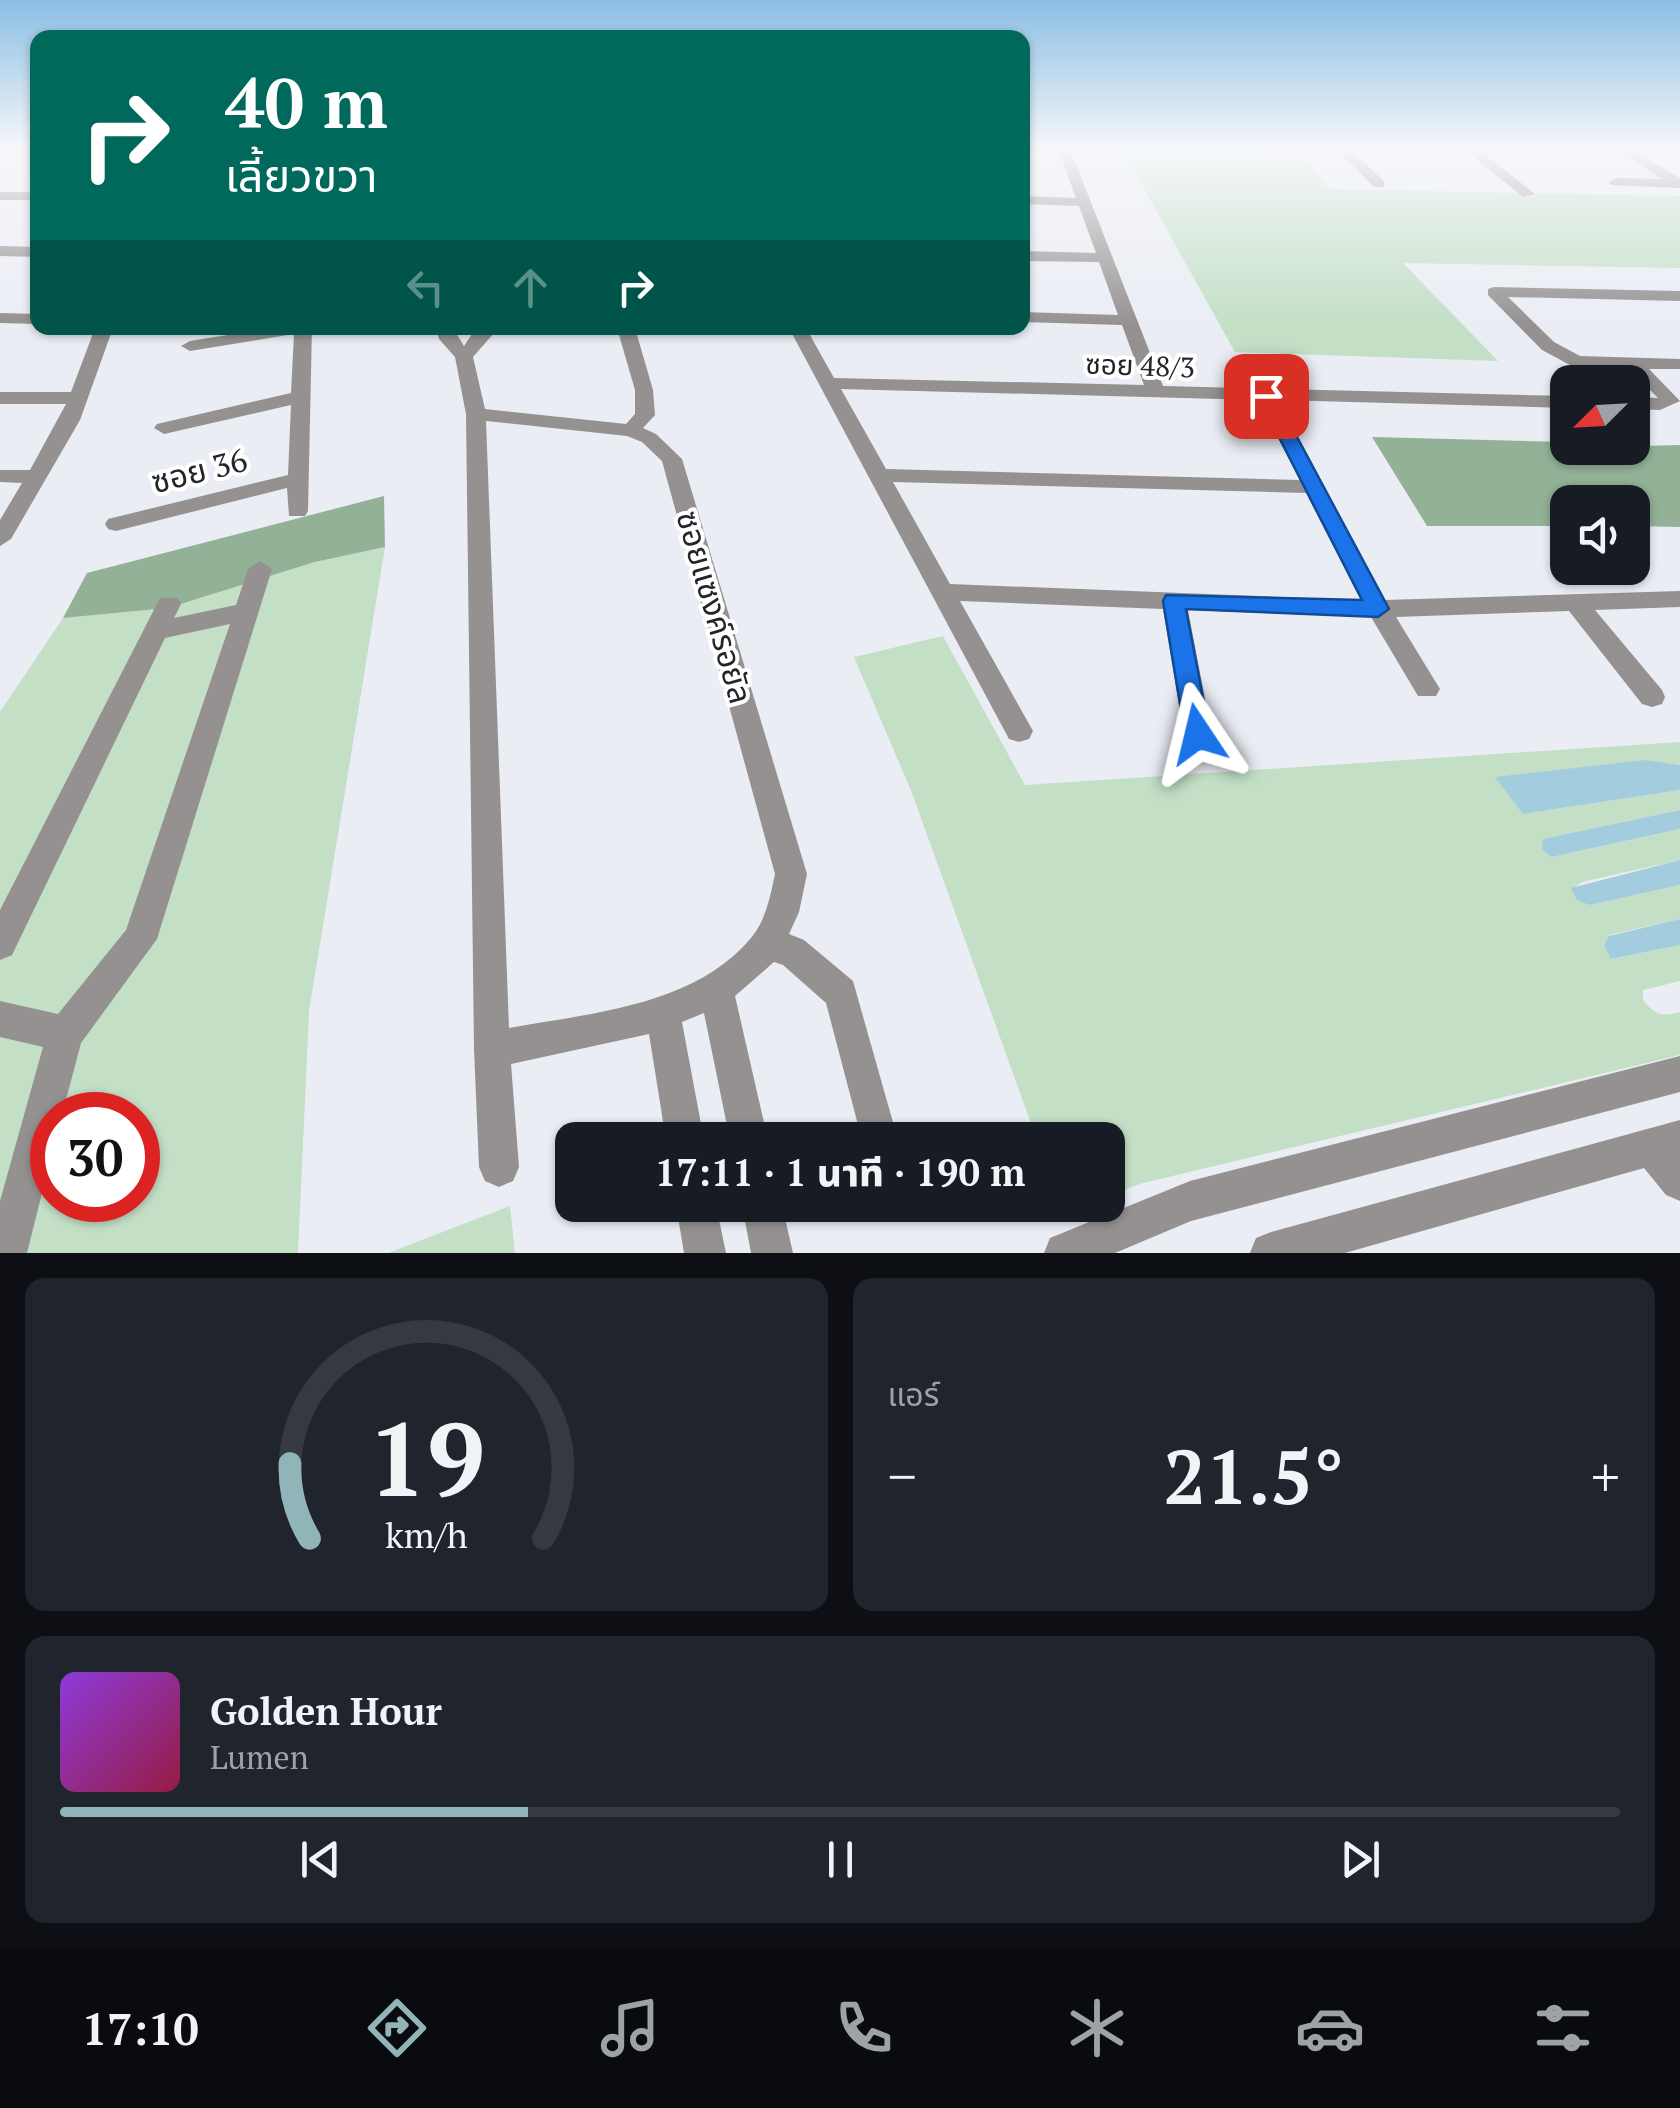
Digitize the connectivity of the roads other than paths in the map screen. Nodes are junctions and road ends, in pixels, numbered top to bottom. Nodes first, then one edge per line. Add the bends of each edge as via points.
1 (1086, 207) edge
2 (0, 251) edge
3 (30, 252) edge
4 (1030, 256) edge
5 (1104, 258) junction
6 (1680, 296) edge
7 (1030, 317) edge
8 (0, 318) edge
9 (30, 319) edge
10 (1128, 320) junction
11 (102, 335) edge
12 (258, 335) edge
13 (302, 335) edge
14 (447, 335) edge
15 (483, 335) edge
16 (628, 335) edge
17 (802, 335) edge
18 (190, 346) dead end
19 (464, 356) junction
20 (1633, 363) joint
21 (1680, 364) edge
22 (1650, 380) edge
23 (832, 383) junction
24 (1156, 394) junction
25 (1266, 396) junction
26 (301, 397) junction
27 (0, 398) edge
28 (79, 398) junction
29 (1550, 402) edge
30 (1650, 404) edge
31 (476, 414) junction
32 (164, 428) dead end
33 (631, 430) junction
34 (881, 475) junction
35 (0, 476) edge
36 (37, 478) junction
37 (298, 479) junction
38 (1316, 487) junction
39 (297, 511) dead end
40 (116, 524) dead end
41 (0, 539) edge
42 (260, 569) dead end
43 (945, 592) junction
44 (1680, 598) edge
45 (1574, 600) junction
46 (1174, 601) junction
47 (169, 604) dead end
48 (1378, 609) junction
49 (246, 612) junction
50 (155, 631) junction
51 (1427, 689) dead end
52 (1652, 697) dead end
53 (1019, 731) dead end
54 (1198, 734) dead end
55 (0, 944) edge
56 (766, 944) junction
57 (717, 991) junction
58 (664, 1013) junction
59 (0, 1018) edge
60 (65, 1034) junction
61 (492, 1050) junction
62 (1676, 1082) edge
63 (682, 1122) edge
64 (744, 1122) edge
65 (876, 1122) edge
66 (1666, 1142) edge
67 (500, 1167) dead end
68 (1680, 1181) edge
69 (699, 1222) edge
70 (766, 1222) edge
71 (6, 1253) edge
72 (704, 1253) edge
73 (772, 1253) edge
74 (1065, 1253) edge
75 (1271, 1253) edge

1 - 5 street
2 - 3 street
4 - 5 street
5 - 10 street
6 - 20 street via 1494,292 1556,352 1576,361
7 - 10 street
8 - 9 street
10 - 24 street
11 - 28 street
12 - 18 street, ซอย 36
13 - 26 street, ซอย 36
14 - 19 street
15 - 19 street
16 - 33 street via 644,390 644,415
17 - 23 street
19 - 31 street
20 - 21 street
22 - 30 street via 1671,400
23 - 24 street, ซอย 48/3
23 - 34 street
24 - 25 street, ซอย 48/3
25 - 29 street, ซอย 48/3
25 - 38 street
26 - 32 street, ซอย 36
26 - 37 street, ซอย 36
27 - 28 street
28 - 36 street
31 - 33 street, ซอยแซงค์รอยัล
31 - 61 street
33 - 56 street, ซอยแซงค์รอยัล via 672,458 790,874 783,914
34 - 38 street
34 - 43 street
35 - 36 street
36 - 41 street
37 - 39 street, ซอย 36
37 - 40 street, ซอย 36
38 - 48 street
42 - 49 street
43 - 46 street
43 - 53 street
44 - 45 street
45 - 48 street
45 - 52 street
46 - 48 street
46 - 54 street
47 - 50 street
48 - 51 street
49 - 50 street
49 - 60 street via 140,939
50 - 55 street
56 - 57 street, ซอยแซงค์รอยัล
56 - 65 street via 792,951 841,992
57 - 58 street, ซอยแซงค์รอยัล
57 - 64 street
58 - 61 street, ซอยแซงค์รอยัล
58 - 63 street
59 - 60 street
60 - 71 street
61 - 67 street
62 - 74 street via 1190,1200
66 - 68 street
66 - 75 street
69 - 72 street
70 - 73 street

